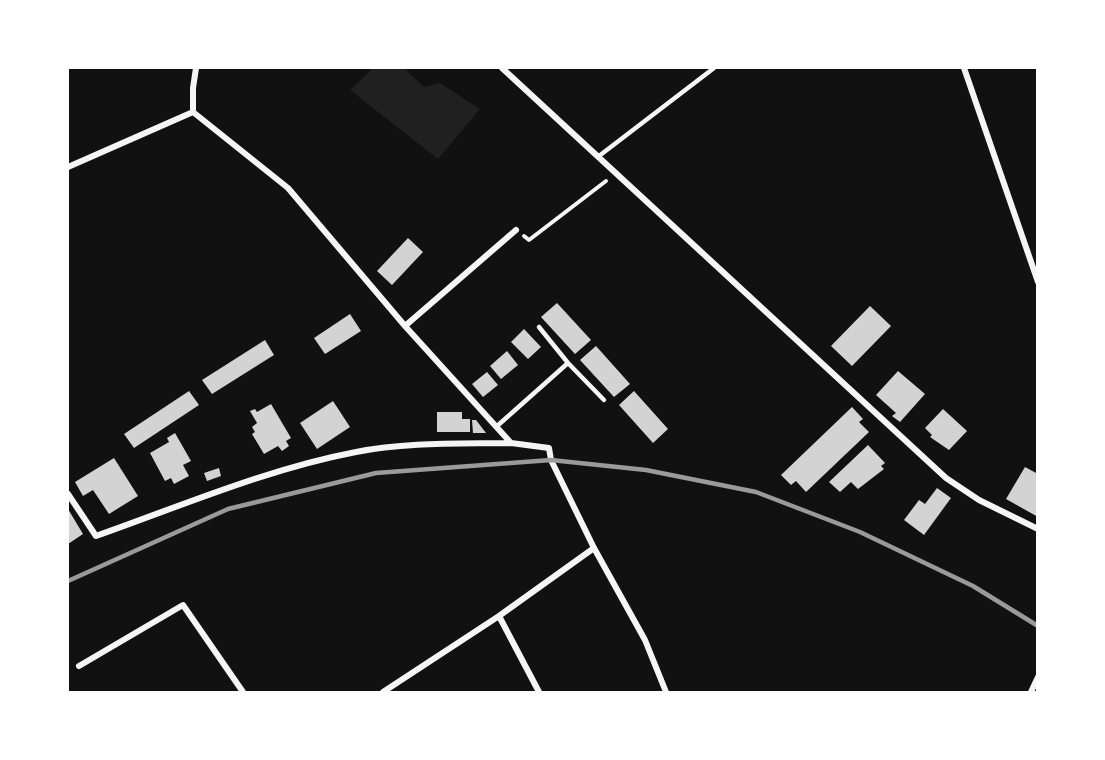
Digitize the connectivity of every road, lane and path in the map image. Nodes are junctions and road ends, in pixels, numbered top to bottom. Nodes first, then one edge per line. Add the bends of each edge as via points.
1 (196, 68) edge
2 (502, 68) edge
3 (714, 68) edge
4 (964, 68) edge
5 (193, 112) junction
6 (599, 156) junction
7 (68, 167) edge
8 (618, 172) junction
9 (516, 230) joint
10 (1038, 282) edge
11 (405, 326) junction
12 (539, 327) dead end
13 (568, 363) junction
14 (604, 400) dead end
15 (496, 427) junction
16 (511, 443) junction
17 (68, 495) edge
18 (1038, 529) edge
19 (594, 548) junction
20 (500, 616) junction
21 (79, 666) dead end
22 (1038, 677) edge
23 (243, 693) edge
24 (383, 693) edge
25 (539, 693) edge
26 (666, 693) edge
27 (1031, 693) edge

1 - 5 street
2 - 6 street
3 - 6 lane
4 - 10 street
5 - 7 street
5 - 11 street via 288,188
6 - 8 street
8 - 9 path via 529,240
8 - 18 street via 946,478 979,500
9 - 11 street
11 - 15 street
12 - 13 lane
13 - 14 lane
13 - 15 lane
15 - 16 street
16 - 17 street via 358,451 303,464 96,536
16 - 19 street via 549,448 551,460
19 - 20 street
19 - 26 street via 645,640
20 - 24 street
20 - 25 street
21 - 23 street via 183,605
22 - 27 street

